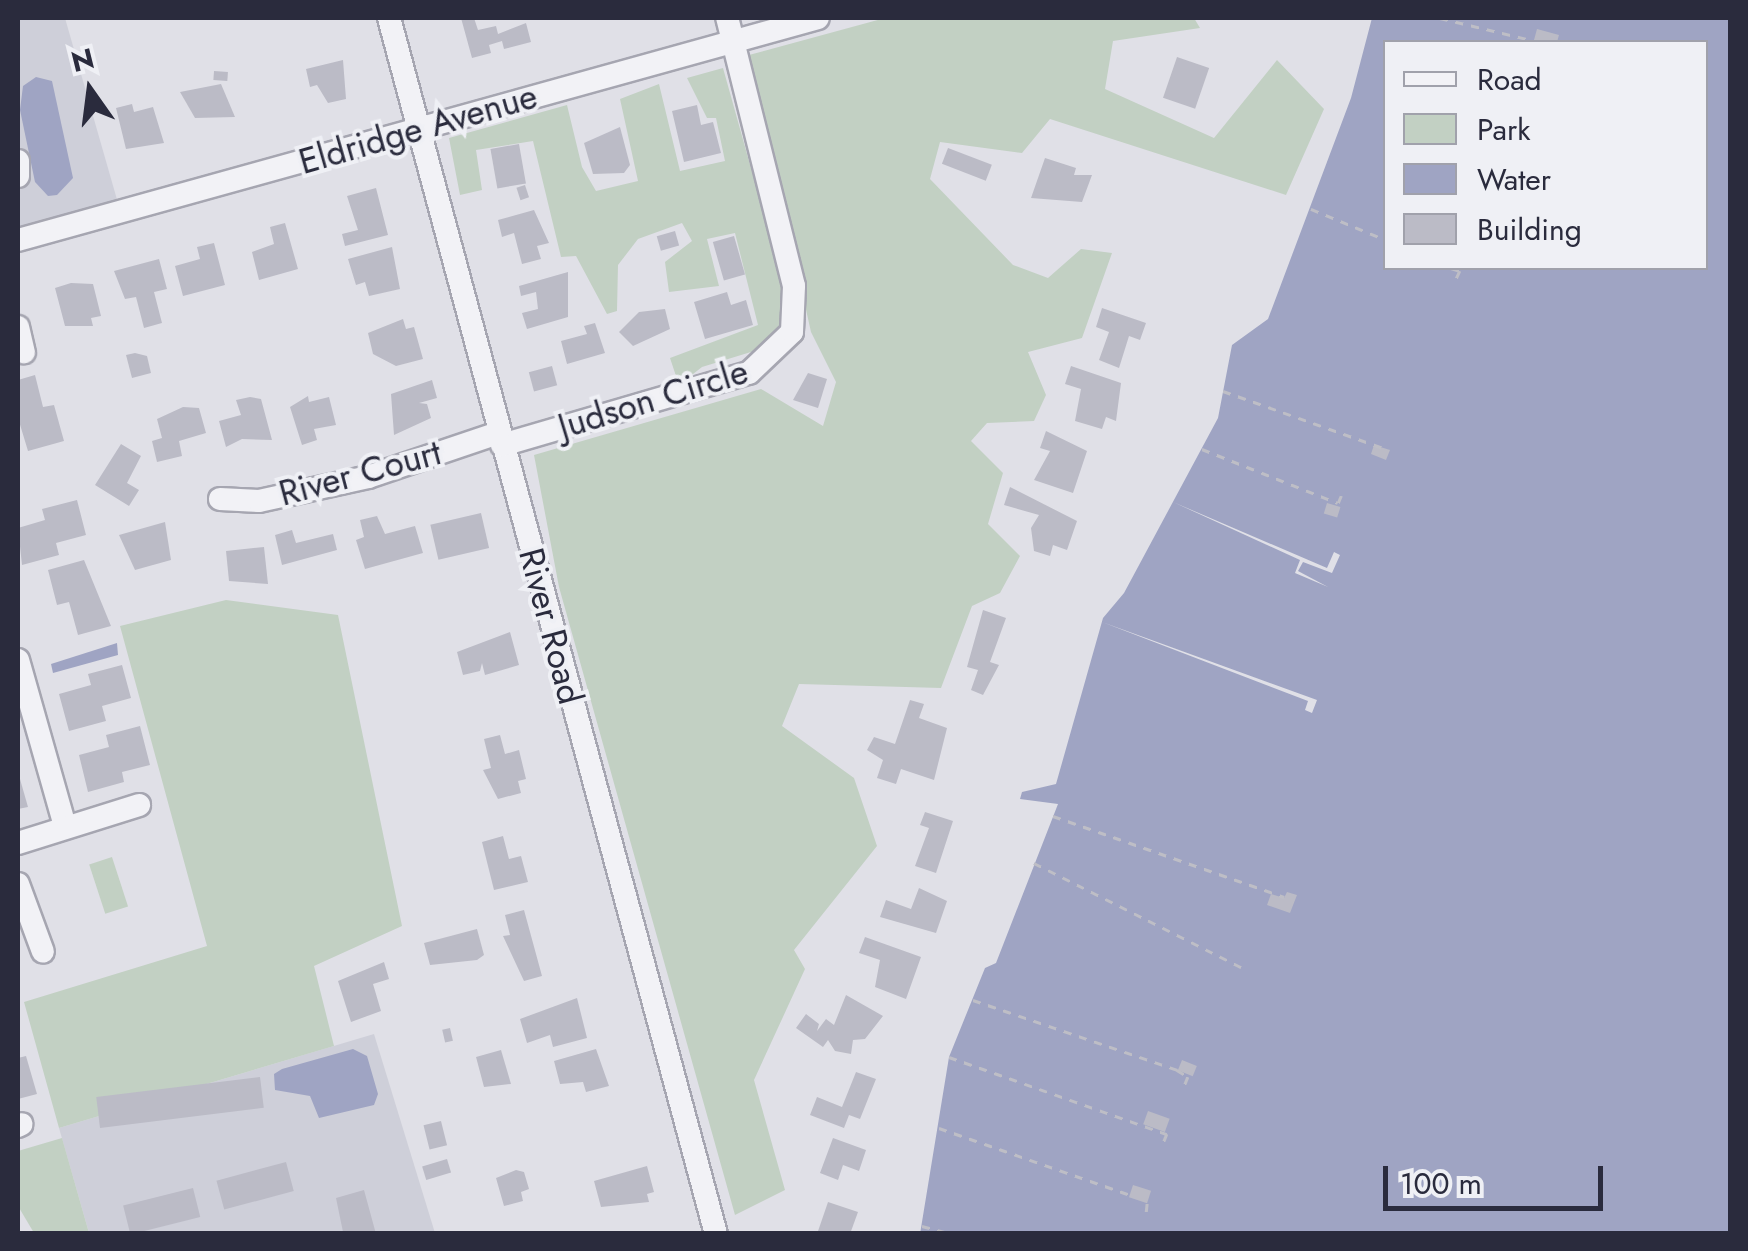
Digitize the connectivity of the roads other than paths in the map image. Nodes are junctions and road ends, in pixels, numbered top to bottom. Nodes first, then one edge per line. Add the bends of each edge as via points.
1 (389, 18) edge
2 (726, 18) edge
3 (818, 18) edge
4 (733, 42) junction
5 (418, 129) junction
6 (18, 161) edge
7 (18, 176) edge
8 (18, 240) edge
9 (18, 327) edge
10 (24, 352) dead end
11 (500, 439) junction
12 (220, 499) dead end
13 (18, 660) edge
14 (138, 805) dead end
15 (65, 826) junction
16 (18, 843) edge
17 (18, 884) edge
18 (43, 952) dead end
19 (709, 1232) edge

1 - 5 street, River Road
2 - 4 street, Judson Circle
3 - 4 street, Eldridge Avenue
4 - 5 street, Eldridge Avenue
4 - 11 street, Judson Circle via 794,286 792,332 749,373
5 - 8 street, Eldridge Avenue
5 - 11 street, River Road
6 - 7 street
9 - 10 street
11 - 12 street, River Court via 259,501
11 - 19 street, River Road
13 - 15 street
14 - 15 street
15 - 16 street
17 - 18 street

